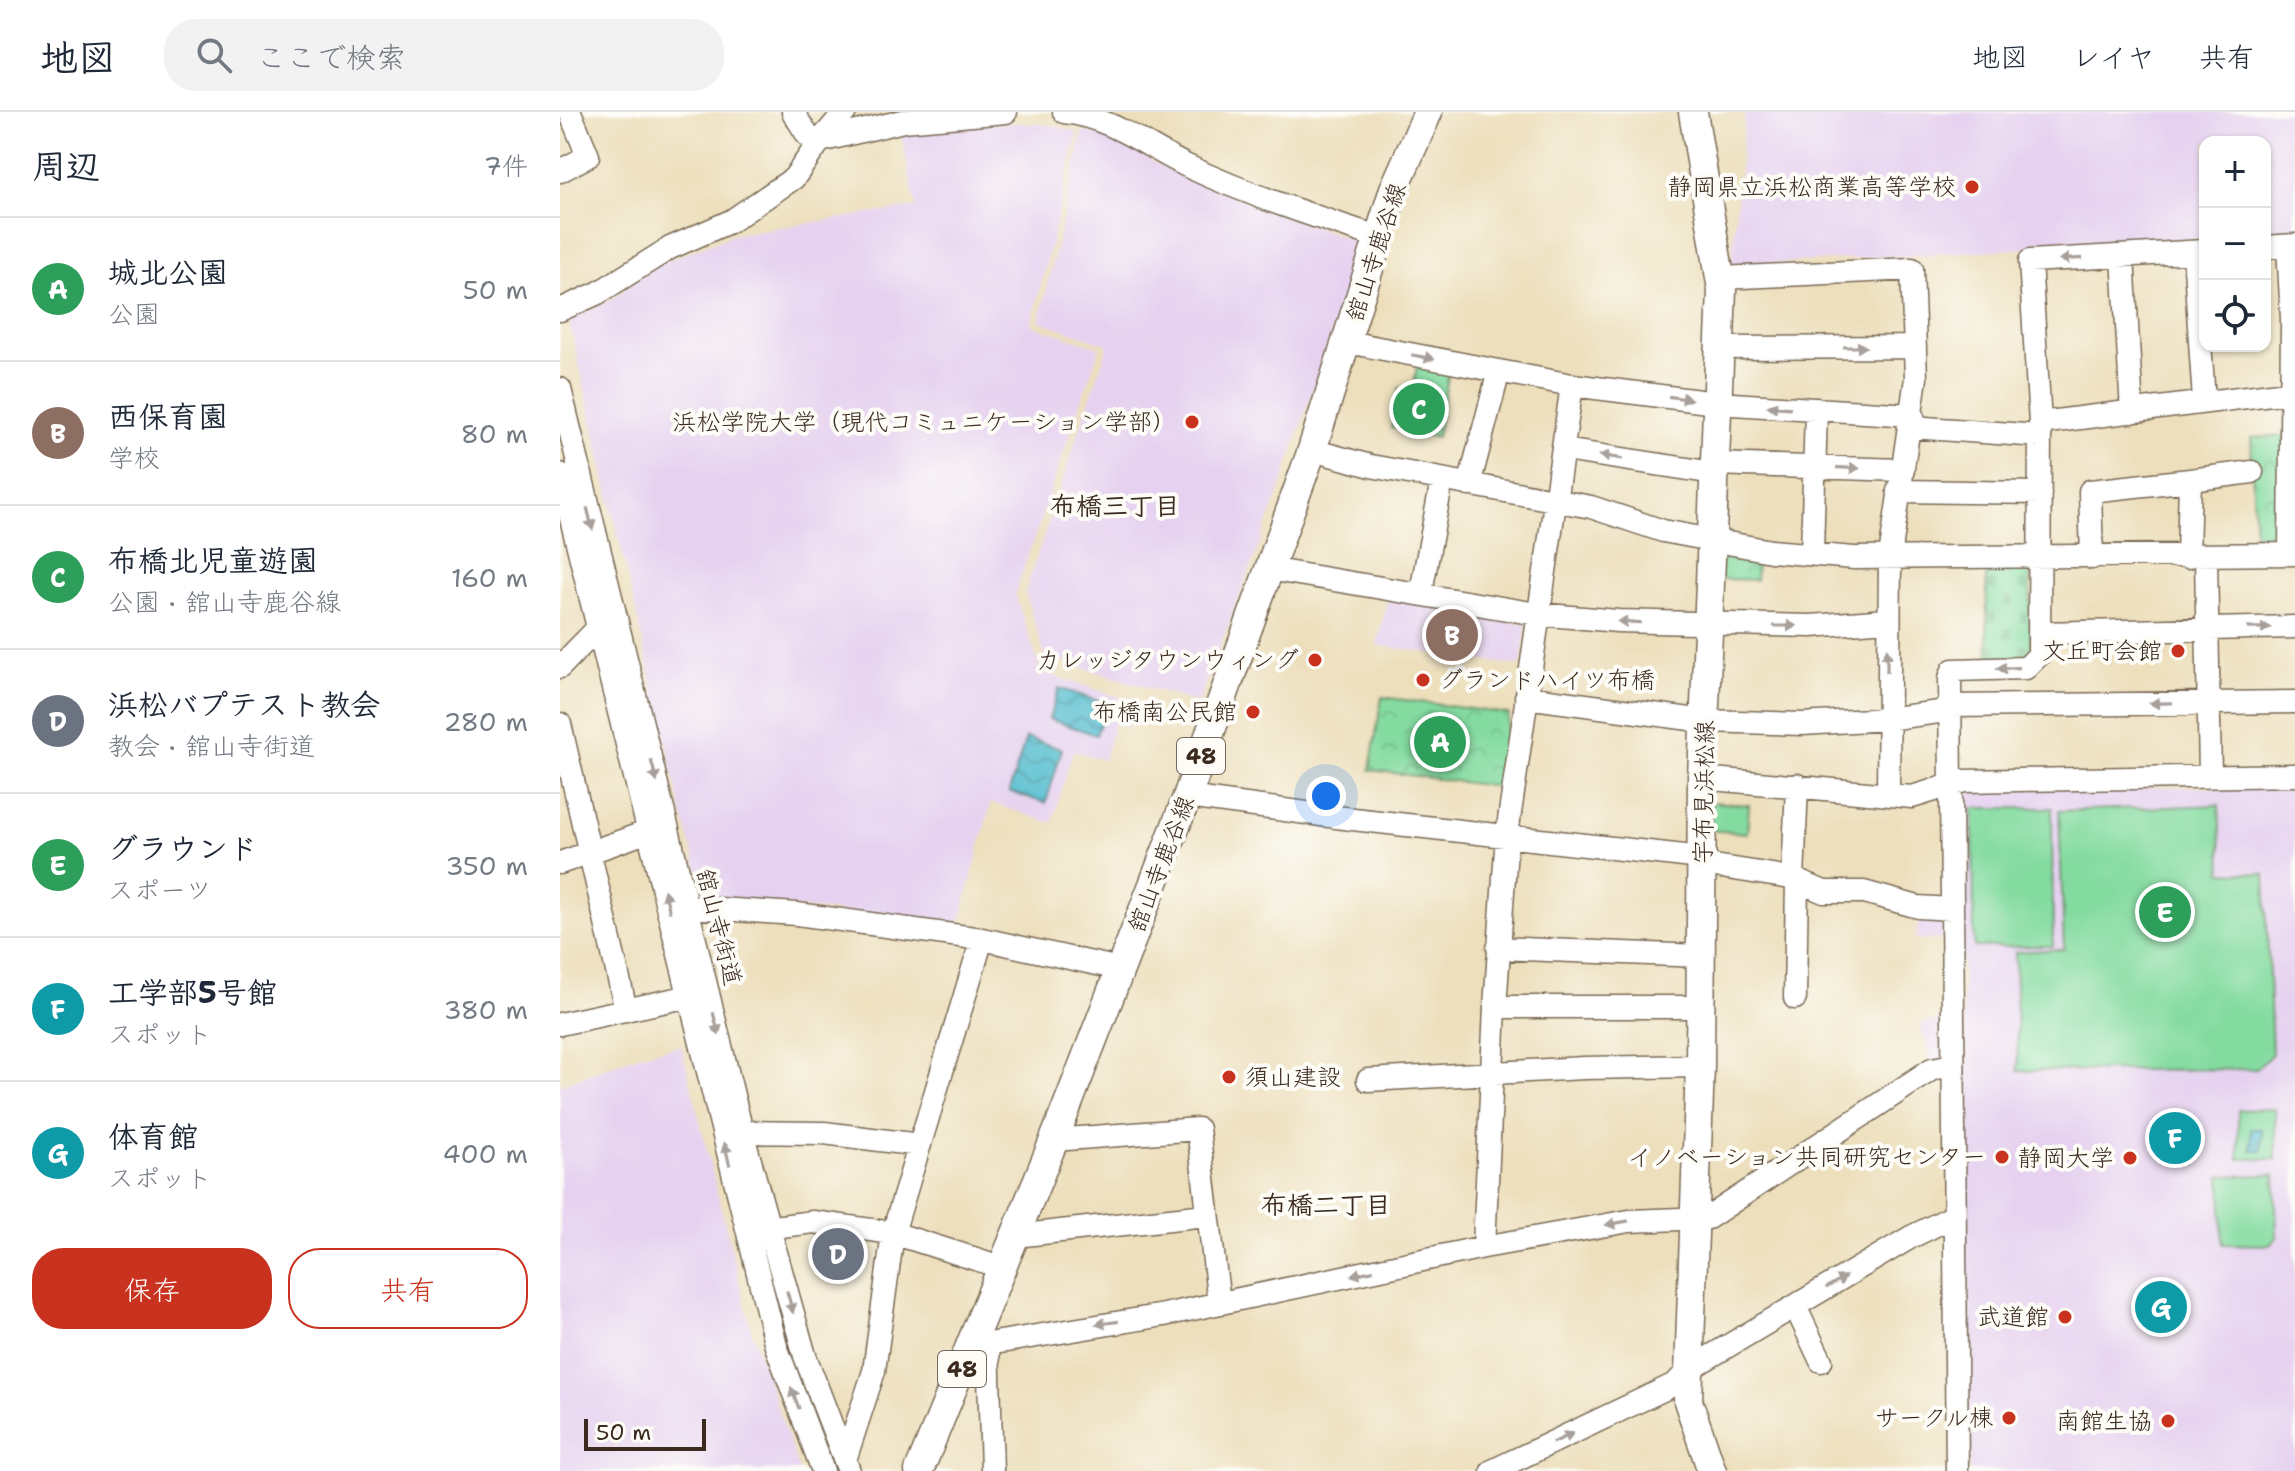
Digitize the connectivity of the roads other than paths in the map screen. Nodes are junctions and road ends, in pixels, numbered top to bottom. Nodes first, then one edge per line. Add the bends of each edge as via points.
1 (570, 112) edge
2 (793, 112) edge
3 (845, 112) edge
4 (1006, 112) edge
5 (1073, 112) edge
6 (1428, 112) edge
7 (1693, 112) edge
8 (820, 141) junction
9 (560, 171) edge
10 (1378, 237) junction
11 (2291, 246) edge
12 (2271, 247) edge
13 (2199, 252) edge
14 (2123, 256) junction
15 (1721, 278) junction
16 (2201, 280) edge
17 (560, 310) edge
18 (2294, 319) edge
19 (1347, 342) junction
20 (1915, 347) junction
21 (1721, 348) junction
22 (1499, 371) junction
23 (1572, 385) junction
24 (560, 389) edge
25 (2293, 391) edge
26 (2204, 401) junction
27 (1716, 403) junction
28 (1816, 409) junction
29 (2132, 412) junction
30 (1912, 421) junction
31 (2040, 430) junction
32 (1312, 450) junction
33 (1564, 450) junction
34 (1813, 467) junction
35 (1714, 468) junction
36 (2252, 472) dead end
37 (2293, 472) edge
38 (560, 474) edge
39 (1442, 480) junction
40 (1900, 480) junction
41 (2190, 480) junction
42 (1469, 485) junction
43 (2040, 493) junction
44 (1557, 499) junction
45 (1712, 542) junction
46 (1812, 554) junction
47 (2293, 554) edge
48 (1890, 557) junction
49 (2197, 557) junction
50 (2041, 558) junction
51 (2092, 558) junction
52 (1268, 569) junction
53 (1421, 592) junction
54 (1537, 614) junction
55 (1887, 620) junction
56 (1707, 626) junction
57 (2295, 627) edge
58 (598, 628) junction
59 (2208, 629) junction
60 (2041, 633) junction
61 (560, 667) edge
62 (1526, 697) junction
63 (2208, 702) junction
64 (2295, 702) edge
65 (1949, 706) junction
66 (1886, 719) junction
67 (1705, 721) junction
68 (560, 724) edge
69 (2295, 775) edge
70 (2210, 776) junction
71 (1702, 778) junction
72 (1797, 785) junction
73 (1951, 787) junction
74 (1888, 794) junction
75 (1187, 797) junction
76 (659, 826) junction
77 (1507, 834) junction
78 (589, 852) junction
79 (1702, 861) junction
80 (560, 863) edge
81 (1795, 880) junction
82 (688, 907) junction
83 (1952, 909) junction
84 (982, 939) junction
85 (1498, 948) junction
86 (1701, 956) junction
87 (1120, 969) junction
88 (690, 996) junction
89 (1795, 998) dead end
90 (1495, 1007) junction
91 (1701, 1007) junction
92 (626, 1010) junction
93 (560, 1024) edge
94 (1953, 1065) junction
95 (1700, 1066) junction
96 (1493, 1073) junction
97 (1368, 1080) dead end
98 (742, 1132) junction
99 (1054, 1140) junction
100 (920, 1145) junction
101 (1206, 1215) junction
102 (1954, 1216) junction
103 (1695, 1217) junction
104 (769, 1227) junction
105 (745, 1230) junction
106 (893, 1233) junction
107 (1015, 1236) junction
108 (1484, 1247) junction
109 (1001, 1267) junction
110 (1219, 1303) junction
111 (1795, 1306) junction
112 (980, 1344) junction
113 (1821, 1361) dead end
114 (1691, 1368) junction
115 (847, 1465) edge
116 (823, 1471) edge
117 (919, 1471) edge
118 (992, 1471) edge
119 (1492, 1471) edge
120 (1712, 1471) edge
121 (1957, 1471) edge

1 - 9 street via 588,156
2 - 8 street via 808,136
3 - 8 street
4 - 8 street via 903,121
5 - 10 street via 1088,114 1259,197
6 - 10 main road, 舘山寺鹿谷線 / 48
7 - 15 main road, 宇布見浜松線
8 - 17 street via 794,178 731,221 670,248
10 - 19 main road, 舘山寺鹿谷線 / 48
11 - 12 street
11 - 18 street
13 - 14 street
14 - 29 street
14 -> 31 street via 2030,261
15 - 20 street via 1912,269
15 - 21 main road, 宇布見浜松線
16 - 26 street
18 - 25 street
19 -> 22 street
19 - 32 main road, 舘山寺鹿谷線 / 48
21 -> 20 street
20 - 30 street
21 - 27 main road, 宇布見浜松線
22 - 23 street
22 - 42 street
23 -> 27 street
23 - 33 street
24 -> 76 street, 舘山寺街道
25 - 26 street
25 - 37 street
26 - 29 street
28 -> 27 street
27 - 35 main road, 宇布見浜松線
28 - 30 street
28 - 34 street
29 - 31 street
30 - 31 street
30 - 40 street
31 - 43 street
32 - 39 street
32 - 52 main road, 舘山寺鹿谷線 / 48
35 -> 33 street
33 - 44 street
34 - 35 street
34 -> 40 street
34 - 46 street
35 - 45 main road, 宇布見浜松線
36 - 41 street
37 - 47 street
38 - 58 street, 舘山寺街道
39 - 42 street
39 - 53 street
40 - 43 street
40 - 48 street
41 - 49 street
41 - 51 street via 2090,491
42 - 44 street
43 - 50 street
44 - 45 street
44 - 54 street
45 - 46 street
45 - 56 main road, 宇布見浜松線
46 - 48 street
47 - 49 street
48 - 50 street
48 - 55 street
49 - 51 street
49 - 59 street
50 - 51 street
50 - 60 street
52 - 53 street
52 - 75 main road, 舘山寺鹿谷線 / 48
53 - 54 street
56 -> 54 street
54 - 62 street
56 -> 55 street
66 -> 55 street
56 - 67 main road, 宇布見浜松線
59 -> 57 street
58 - 61 street
58 - 76 street, 舘山寺街道
59 - 60 street
59 - 63 street
60 -> 65 street via 2033,665 1953,670
62 - 67 street
62 - 77 street
63 - 64 street
63 -> 65 street
63 - 70 street
65 - 66 street
65 - 73 street
66 - 67 street via 1802,724
66 - 74 street
67 - 71 main road, 宇布見浜松線
68 - 78 street
69 - 70 street
70 - 73 street via 1964,781
71 - 72 street
71 - 79 main road, 宇布見浜松線
72 - 74 street
72 - 81 street
73 - 74 street via 1912,797
73 - 83 street
75 - 77 street
75 - 87 main road, 舘山寺鹿谷線 / 48
76 - 78 street
76 - 82 street, 舘山寺街道
88 -> 76 street, 舘山寺街道
77 - 79 street
77 - 85 street
78 - 80 street
78 - 92 street
79 - 81 street
79 - 86 main road, 宇布見浜松線
81 - 83 street via 1824,892 1864,892 1918,907
81 - 89 street
82 - 84 street via 797,914
82 -> 98 street, 舘山寺街道
83 - 94 street
84 - 87 street
84 - 100 street
85 - 86 street
85 - 90 street
86 - 91 main road, 宇布見浜松線
87 - 99 main road, 舘山寺鹿谷線 / 48
88 - 92 street
105 -> 88 street, 舘山寺街道
90 - 91 street
90 - 96 street
91 - 95 main road, 宇布見浜松線
92 - 93 street
94 - 102 street
94 - 103 street via 1932,1069 1708,1218
95 - 96 street
95 - 103 main road, 宇布見浜松線
96 - 97 street
96 - 108 street
98 - 100 street via 824,1133
98 - 104 street, 舘山寺街道
99 - 101 street via 1198,1129
99 - 107 main road, 舘山寺鹿谷線 / 48
100 - 106 street
101 - 107 street
101 - 110 street
111 -> 102 street
102 - 121 street
103 -> 108 street via 1629,1221
103 - 114 main road, 宇布見浜松線
104 - 105 street
104 - 106 street via 813,1222
104 -> 115 street, 舘山寺街道 via 805,1356
116 -> 105 street, 舘山寺街道 via 776,1346
106 - 109 street
106 - 115 street via 874,1371
107 - 109 main road, 舘山寺鹿谷線 / 48
108 -> 110 street
109 - 112 main road, 舘山寺鹿谷線 / 48
110 -> 112 street
111 - 113 street
111 - 114 street
112 - 117 main road, 舘山寺鹿谷線 / 48
112 - 118 street
119 -> 114 street via 1675,1384
114 - 120 main road, 宇布見浜松線 via 1689,1406

